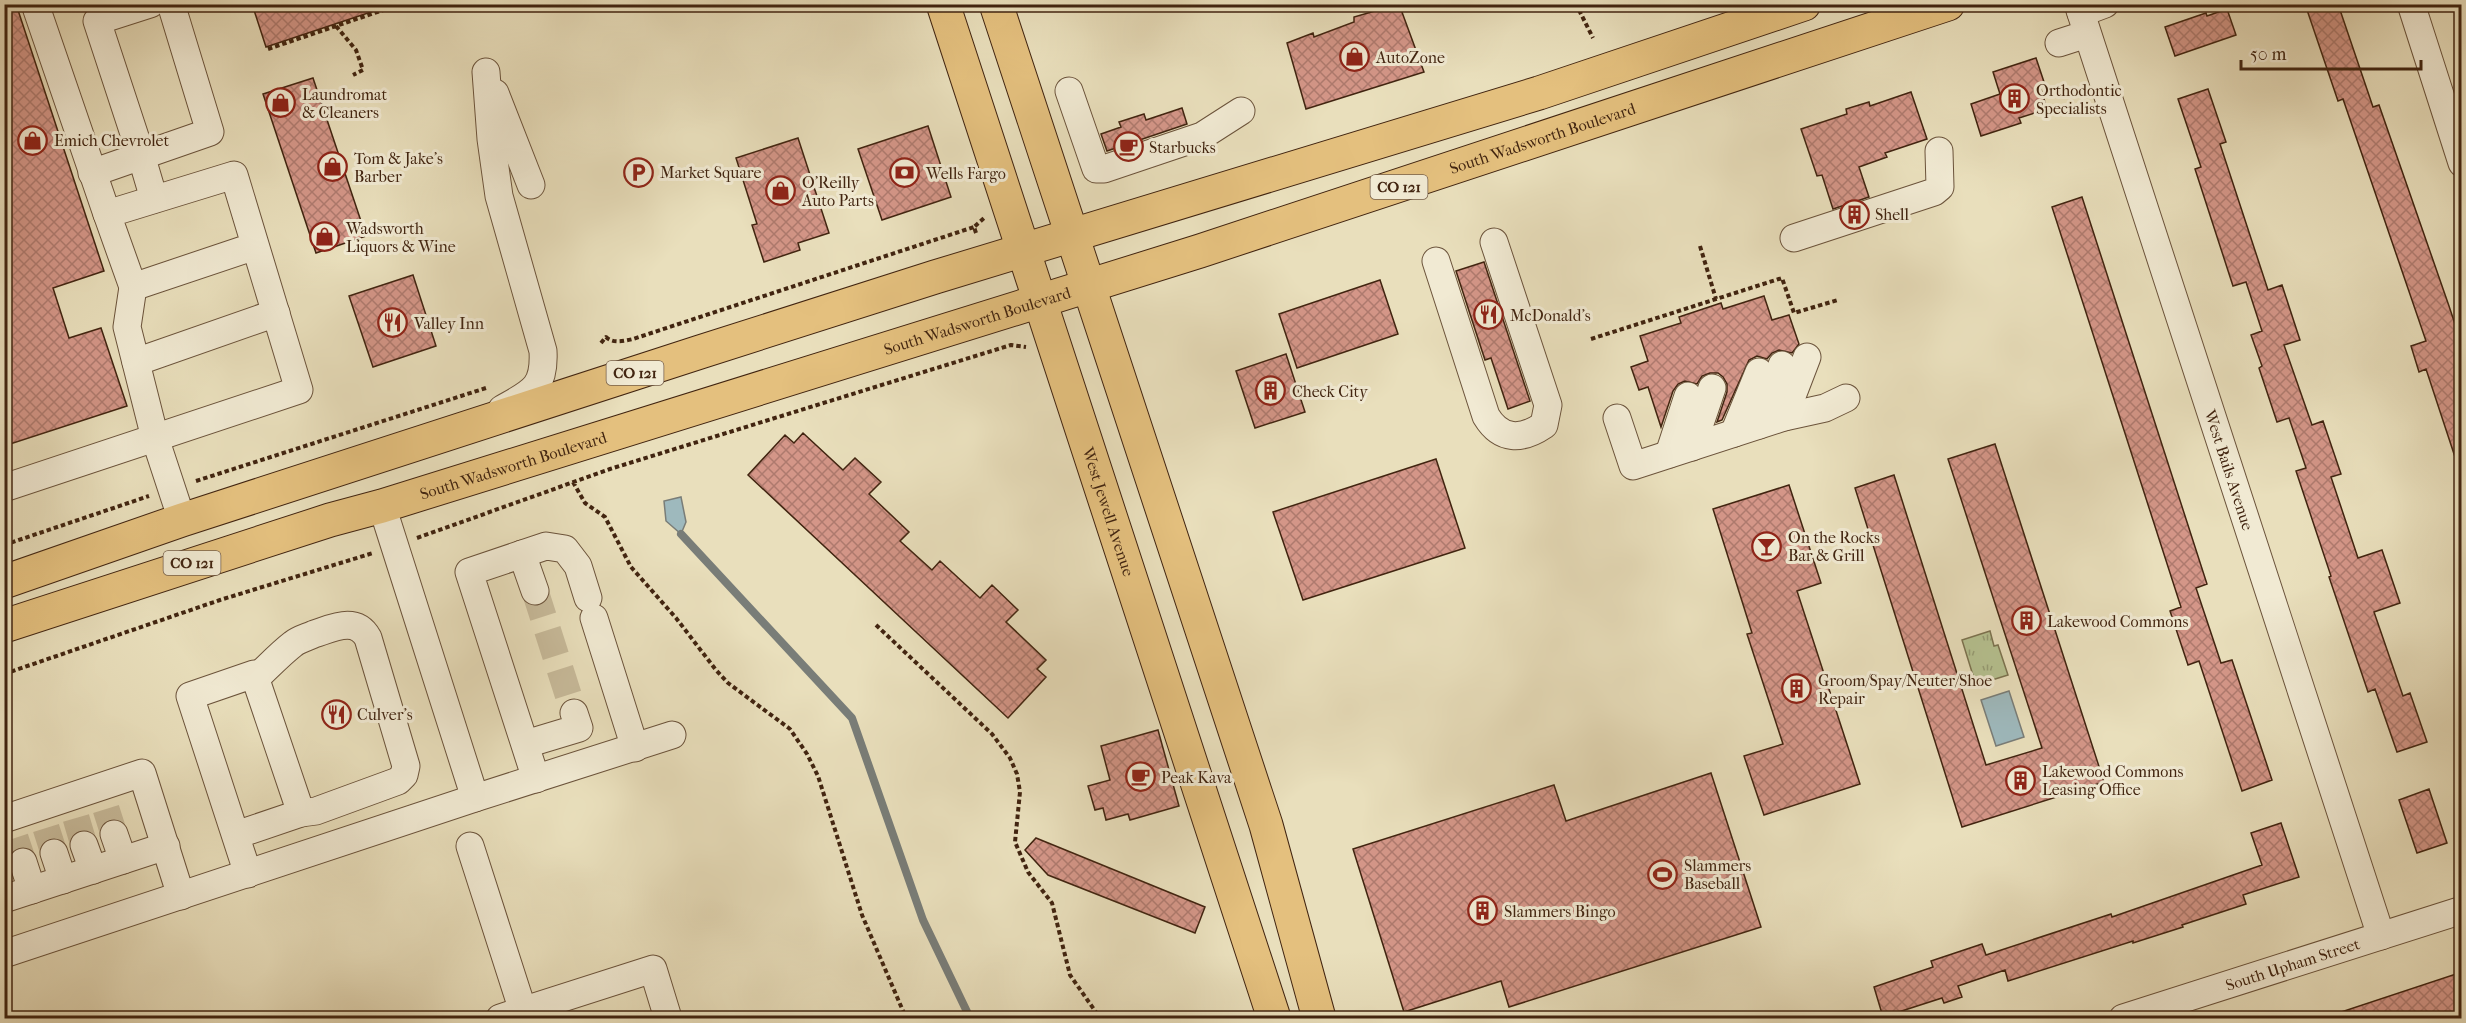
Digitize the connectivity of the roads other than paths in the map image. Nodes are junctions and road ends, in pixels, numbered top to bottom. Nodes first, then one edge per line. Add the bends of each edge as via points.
1 (35, 4) edge
2 (150, 4) edge
3 (171, 4) edge
4 (943, 4) edge
5 (996, 4) edge
6 (1804, 4) edge
7 (1948, 4) edge
8 (2411, 4) edge
9 (2088, 14) edge
10 (2060, 43) dead end
11 (1069, 91) dead end
12 (1240, 111) dead end
13 (1939, 151) dead end
14 (141, 154) junction
15 (2462, 163) edge
16 (92, 173) junction
17 (531, 185) dead end
18 (154, 199) junction
19 (107, 214) junction
20 (1072, 236) junction
21 (1794, 238) dead end
22 (1494, 242) dead end
23 (255, 246) junction
24 (1022, 251) junction
25 (1436, 261) dead end
26 (1088, 286) junction
27 (133, 287) junction
28 (1039, 301) junction
29 (276, 313) junction
30 (136, 362) junction
31 (1747, 376) junction
32 (1846, 398) dead end
33 (1784, 417) junction
34 (1617, 418) dead end
35 (476, 424) junction
36 (155, 438) junction
37 (1713, 440) junction
38 (4, 488) edge
39 (382, 506) junction
40 (182, 520) junction
41 (522, 554) junction
42 (4, 582) edge
43 (535, 591) tunnel mouth
44 (4, 626) edge
45 (255, 678) junction
46 (574, 713) tunnel mouth
47 (672, 735) dead end
48 (526, 744) junction
49 (635, 748) junction
50 (536, 779) junction
51 (475, 798) junction
52 (106, 810) junction
53 (301, 813) junction
54 (47, 829) junction
55 (13, 834) edge
56 (236, 835) junction
57 (166, 846) junction
58 (470, 846) dead end
59 (123, 860) junction
60 (248, 874) junction
61 (63, 880) junction
62 (32, 890) junction
63 (182, 896) junction
64 (5, 899) edge
65 (2462, 910) edge
66 (2380, 936) junction
67 (4, 954) edge
68 (511, 1015) edge
69 (668, 1018) edge
70 (1274, 1018) edge
71 (1319, 1018) edge
72 (2123, 1018) edge

1 - 16 street
2 - 14 street via 97,21
3 - 14 street via 210,132
4 - 24 main road, West Jewell Avenue
5 - 20 main road
6 - 20 main road, CO 121 via 1539,93
7 - 26 main road, South Wadsworth Boulevard / CO 121
8 - 15 street
9 - 10 street
9 - 66 street, West Bails Avenue
11 - 12 street via 1096,169 1202,136
13 - 21 street via 1942,179 1934,192
14 - 16 street
14 - 18 street
16 - 19 street
17 - 35 street via 486,72 499,196 543,351 544,369 539,384
18 - 19 street
18 - 23 street via 234,175
19 - 27 street
20 - 24 main road, CO 121
20 - 26 main road
22 - 25 street via 1548,405 1544,425 1527,434 1499,432 1486,416
23 - 27 street
23 - 29 street
24 - 28 main road, West Jewell Avenue
24 - 35 main road, CO 121
26 - 28 main road, South Wadsworth Boulevard / CO 121
26 - 71 main road via 1266,825
27 - 30 street via 127,327
28 - 39 main road, South Wadsworth Boulevard / CO 121
28 - 70 main road, West Jewell Avenue
29 - 30 street
29 - 36 street via 298,390
30 - 36 street
31 - 33 street
31 - 37 street
31 - 37 street
32 - 33 street
33 - 37 street
34 - 37 street via 1633,466
35 - 40 main road, CO 121
36 - 38 street
36 - 40 street
39 - 44 main road, South Wadsworth Boulevard / CO 121
39 - 51 street
40 - 42 main road, CO 121
41 - 43 street
41 - 48 street via 469,572
41 - 49 street via 546,546 565,549 578,566
45 - 53 street
45 - 53 street via 295,642 334,627 348,624 364,630 368,638 400,738 404,775 398,781
45 - 56 street via 254,674 190,696
46 - 48 street via 579,728
47 - 49 street
48 - 50 street
49 - 50 street
50 - 51 street
51 - 60 street
52 - 54 street via 73,808
52 - 57 street via 142,772
52 - 59 street
53 - 56 street
54 - 55 street
54 - 61 street
55 - 62 street
56 - 60 street
57 - 59 street
57 - 63 street
58 - 68 street
59 - 61 street via 88,857
60 - 63 street
61 - 62 street
62 - 64 street
63 - 67 street
65 - 66 street, South Upham Street
66 - 72 street, South Upham Street
68 - 69 street via 652,969

